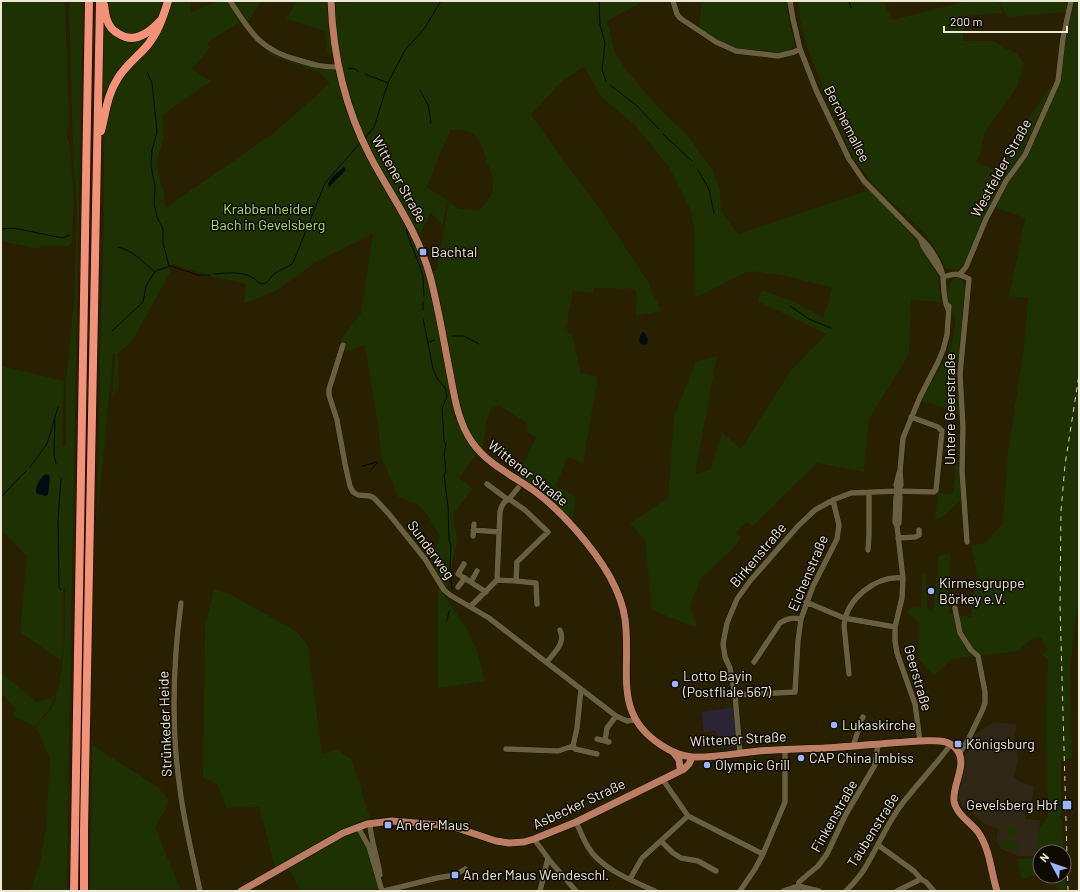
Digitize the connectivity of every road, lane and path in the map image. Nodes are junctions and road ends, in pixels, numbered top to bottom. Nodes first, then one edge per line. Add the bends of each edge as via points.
1 (89, 1) edge
2 (100, 1) edge
3 (104, 1) edge
4 (168, 1) edge
5 (230, 1) edge
6 (331, 1) edge
7 (673, 1) edge
8 (790, 1) edge
9 (1071, 1) edge
10 (162, 19) junction
11 (800, 48) junction
12 (338, 67) junction
13 (97, 147) junction
14 (960, 274) junction
15 (943, 277) junction
16 (343, 345) dead end
17 (911, 418) junction
18 (487, 484) dead end
19 (518, 488) dead end
20 (898, 491) junction
21 (869, 492) junction
22 (508, 499) junction
23 (833, 500) junction
24 (474, 524) dead end
25 (919, 530) dead end
26 (499, 532) junction
27 (898, 538) junction
28 (967, 542) dead end
29 (868, 550) dead end
30 (464, 564) dead end
31 (477, 571) dead end
32 (465, 578) junction
33 (903, 578) junction
34 (497, 580) junction
35 (516, 581) junction
36 (471, 582) junction
37 (458, 587) dead end
38 (486, 592) junction
39 (806, 602) junction
40 (181, 603) dead end
41 (536, 604) dead end
42 (471, 606) junction
43 (954, 608) dead end
44 (844, 618) junction
45 (801, 619) junction
46 (896, 628) junction
47 (560, 630) dead end
48 (547, 662) junction
49 (754, 662) dead end
50 (849, 674) dead end
51 (581, 689) junction
52 (735, 695) junction
53 (616, 716) junction
54 (863, 717) dead end
55 (635, 720) junction
56 (597, 739) dead end
57 (920, 741) junction
58 (878, 744) junction
59 (951, 744) junction
60 (573, 746) junction
61 (853, 746) junction
62 (506, 749) dead end
63 (785, 749) junction
64 (673, 752) junction
65 (740, 753) junction
66 (597, 754) dead end
67 (959, 754) junction
68 (689, 756) junction
69 (680, 770) junction
70 (664, 780) junction
71 (688, 816) junction
72 (576, 822) junction
73 (370, 823) junction
74 (358, 827) junction
75 (534, 839) junction
76 (662, 841) junction
77 (878, 845) junction
78 (763, 854) junction
79 (548, 858) junction
80 (465, 869) dead end
81 (716, 871) dead end
82 (630, 879) junction
83 (921, 879) junction
84 (798, 889) edge
85 (74, 891) edge
86 (84, 891) edge
87 (200, 891) edge
88 (241, 891) edge
89 (383, 891) edge
90 (540, 891) edge
91 (576, 891) edge
92 (655, 891) edge
93 (740, 891) edge
94 (783, 891) edge
95 (819, 891) edge
96 (846, 891) edge
97 (897, 891) edge
98 (934, 891) edge
99 (997, 891) edge

1 - 85 highway
2 - 13 highway
3 - 10 highway via 107,22 115,32 126,38 141,36
4 - 10 highway
5 - 12 street via 253,35 266,47 287,58 312,65
6 - 12 main road, Wittener Straße
7 - 11 street via 680,18 725,47 736,51 778,56
8 - 11 street, Berchemallee
9 - 14 street, Westfelder Straße via 1058,81 1025,155 1006,181 986,219 966,267
10 - 13 highway via 157,32 113,86 104,111
11 - 15 street, Berchemallee via 816,90 849,159 864,181 920,238
12 - 55 main road, Wittener Straße via 361,137 403,210 423,252 436,300 455,397 466,433 486,458 539,495 564,517 600,562 618,593 626,628 628,705
13 - 86 highway
14 - 15 street
14 - 28 street, Untere Geerstraße via 968,279 960,374 962,471
15 - 17 street, Geerstraße via 947,288 947,335 938,362
16 - 42 street, Sunderweg via 329,394 335,409 350,486 358,496 374,498 425,560 444,590
17 - 20 street, Geerstraße via 903,438 901,485
17 - 20 street, Birkenstraße via 938,427 942,431 936,490 932,493
18 - 22 street
19 - 22 street
20 - 21 street, Birkenstraße
20 - 27 street, Geerstraße
21 - 23 street, Birkenstraße via 851,493
21 - 29 street
22 - 26 street via 500,512
22 - 35 street via 525,510 548,532 517,562
23 - 39 street, Eichenstraße via 839,525 837,538
23 - 52 street, Birkenstraße via 815,510 798,526 737,599 727,623 723,644
24 - 26 street via 473,533
25 - 27 street via 916,536
26 - 34 street
27 - 33 street, Geerstraße
30 - 32 street via 458,574
31 - 36 street
32 - 36 street
32 - 37 street
33 - 44 street via 886,579 870,587 854,600
33 - 46 street, Geerstraße
34 - 35 street
34 - 38 street
35 - 41 street via 536,583
36 - 38 street
38 - 42 street
39 - 44 street
39 - 45 street, Eichenstraße
40 - 87 street, Strünkeder Heide via 176,644 176,755 180,790
42 - 48 street, Sunderweg
43 - 67 street via 960,633 978,656 985,692 982,711
44 - 46 street
44 - 50 street
45 - 49 street via 794,617 780,622
45 - 52 street, Eichenstraße via 795,692
46 - 57 street, Geerstraße via 895,646 915,704
47 - 48 street via 560,645
48 - 51 street, Sunderweg
51 - 53 street, Sunderweg
51 - 60 street
52 - 65 street, Birkenstraße
53 - 55 street, Sunderweg via 627,721
53 - 56 street via 608,728 607,741
54 - 61 street
55 - 64 main road, Wittener Straße via 651,738
57 - 58 main road, Wittener Straße
57 - 59 main road, Wittener Straße via 938,740
58 - 61 main road, Wittener Straße
58 - 84 street, Finkenstraße via 875,765 846,814 827,854 818,866 799,882
59 - 67 main road
59 - 77 street, Taubenstraße via 902,804
60 - 62 street via 558,751
60 - 66 street via 575,749
61 - 63 main road, Wittener Straße
63 - 65 main road, Wittener Straße
63 - 78 street via 785,802
64 - 68 main road, Wittener Straße
64 - 69 main road via 679,760
65 - 68 main road, Wittener Straße
67 - 99 main road via 961,763 954,801 981,837
68 - 69 main road
69 - 70 main road, Asbecker Straße
70 - 71 street
70 - 72 main road, Asbecker Straße
71 - 76 street
71 - 78 street
72 - 75 main road, Asbecker Straße
72 - 82 street via 588,848 603,864
73 - 74 main road, Asbecker Straße
73 - 75 main road, Asbecker Straße via 392,821 451,826 496,841 524,842
73 - 89 street
74 - 88 main road, Asbecker Straße via 343,833 254,887
74 - 89 street via 369,847
75 - 79 street
76 - 81 street via 681,858 698,861
76 - 82 street via 642,858
77 - 83 street
77 - 96 street, Taubenstraße via 865,868
78 - 93 street
79 - 90 street
79 - 91 street
80 - 89 street via 455,875
82 - 92 street
83 - 97 street
83 - 98 street
84 - 94 street
84 - 95 street

